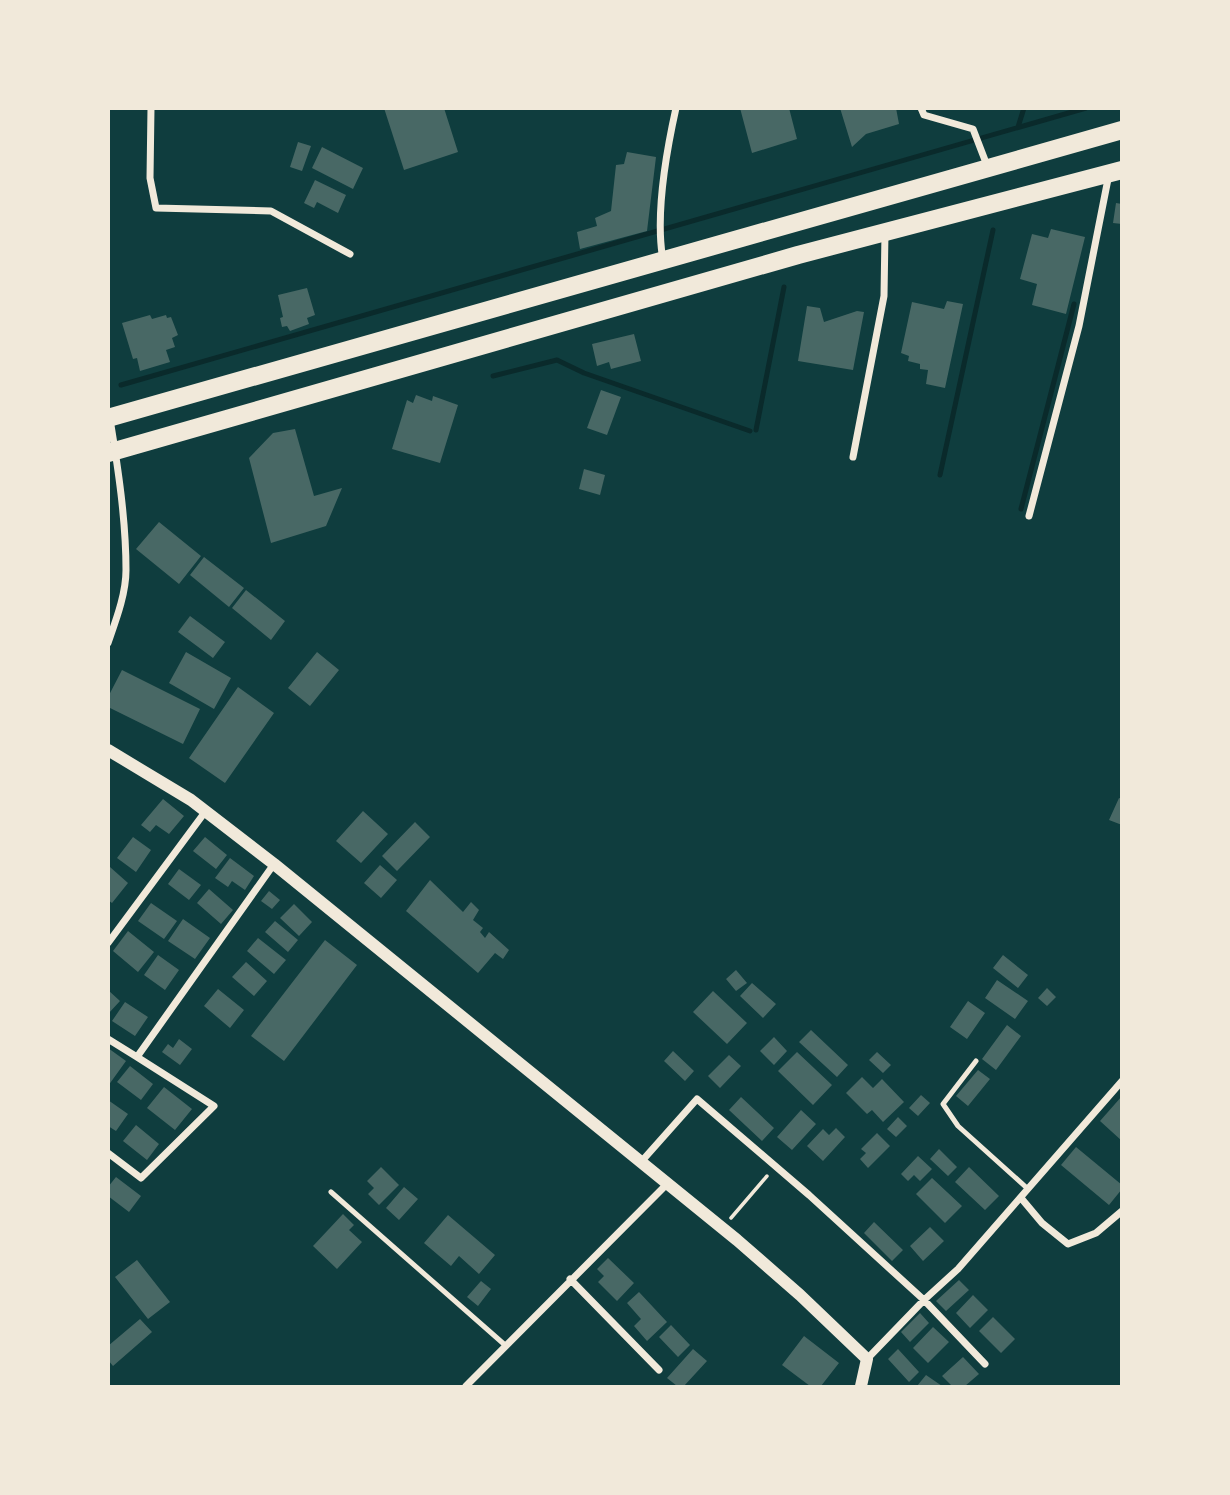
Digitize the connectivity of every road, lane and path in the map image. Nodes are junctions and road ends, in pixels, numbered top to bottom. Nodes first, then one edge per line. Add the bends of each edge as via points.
1 (151, 108) edge
2 (676, 108) edge
3 (921, 108) edge
4 (1122, 130) edge
5 (988, 168) junction
6 (1115, 171) edge
7 (885, 233) junction
8 (350, 254) dead end
9 (663, 261) junction
10 (108, 412) edge
11 (109, 418) edge
12 (112, 452) edge
13 (853, 457) dead end
14 (1029, 516) dead end
15 (108, 643) edge
16 (108, 750) edge
17 (205, 812) junction
18 (274, 864) junction
19 (108, 943) edge
20 (108, 1039) edge
21 (137, 1057) junction
22 (976, 1061) dead end
23 (1122, 1081) edge
24 (108, 1153) edge
25 (641, 1162) junction
26 (775, 1166) junction
27 (667, 1184) junction
28 (1028, 1189) junction
29 (331, 1192) dead end
30 (1021, 1198) junction
31 (1122, 1211) edge
32 (722, 1228) junction
33 (570, 1279) junction
34 (924, 1300) junction
35 (505, 1345) junction
36 (867, 1359) junction
37 (985, 1364) dead end
38 (659, 1370) dead end
39 (466, 1387) edge
40 (861, 1387) edge

1 - 8 street via 150,178 156,208 271,211
2 - 9 street via 659,232
3 - 5 street via 924,116 973,129
4 - 5 highway
5 - 9 highway
6 - 7 highway
6 - 14 street
7 - 12 highway
7 - 13 street via 884,296
9 - 11 highway
10 - 11 street
11 - 12 street
12 - 15 street via 126,572
16 - 17 street
17 - 18 street
17 - 19 street
18 - 21 street
18 - 25 street
20 - 21 street
21 - 24 street via 214,1106 141,1178
22 - 28 lane via 943,1104 958,1126
23 - 28 street
25 - 26 street via 697,1099
25 - 27 street
26 - 32 path
26 - 34 street
27 - 32 street
27 - 33 street
28 - 30 street
29 - 35 lane
30 - 31 street via 1068,1244 1096,1233
30 - 34 street
32 - 36 street
33 - 35 street
33 - 38 street
34 - 36 street
34 - 37 street
35 - 39 street
36 - 40 street

